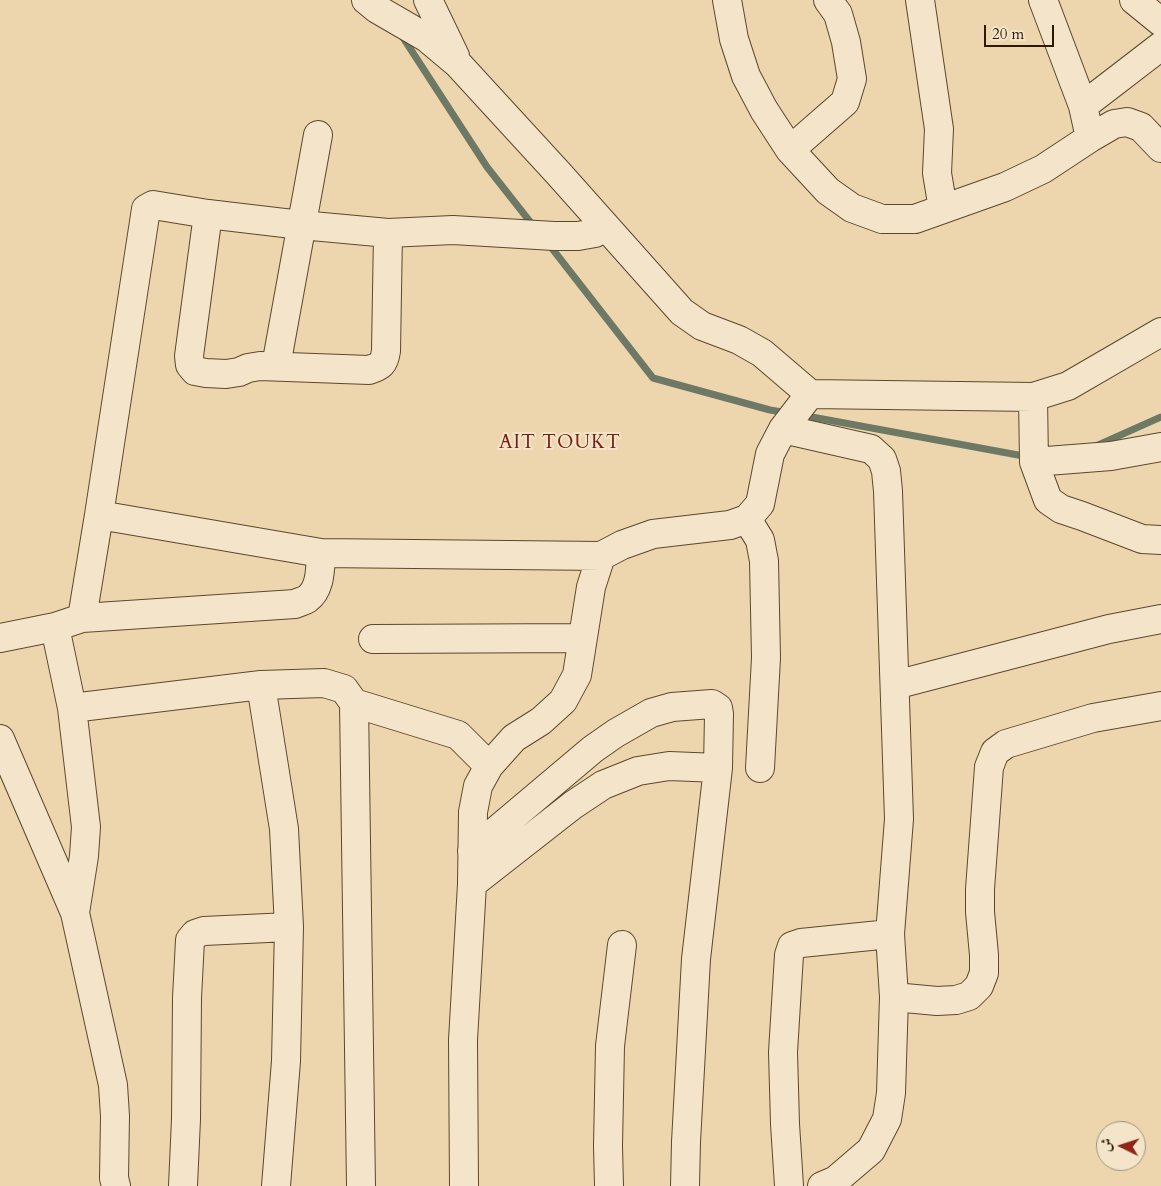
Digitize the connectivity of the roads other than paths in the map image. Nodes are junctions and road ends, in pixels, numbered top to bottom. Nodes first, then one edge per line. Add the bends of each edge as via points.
1 (366, 0) edge
2 (428, 0) edge
3 (727, 0) edge
4 (828, 0) edge
5 (920, 0) edge
6 (1043, 0) edge
7 (1134, 0) edge
8 (1161, 22) edge
9 (1161, 46) edge
10 (458, 64) junction
11 (1083, 106) junction
12 (318, 136) dead end
13 (1090, 138) junction
14 (1161, 148) edge
15 (790, 150) junction
16 (942, 209) junction
17 (208, 214) junction
18 (301, 225) junction
19 (606, 227) junction
20 (388, 233) junction
21 (1161, 332) edge
22 (276, 366) junction
23 (810, 394) junction
24 (1033, 397) junction
25 (783, 429) junction
26 (1161, 447) edge
27 (1034, 462) junction
28 (99, 515) junction
29 (747, 519) junction
30 (1161, 540) edge
31 (321, 553) junction
32 (602, 556) junction
33 (82, 618) junction
34 (1161, 619) edge
35 (55, 627) junction
36 (0, 638) edge
37 (373, 638) dead end
38 (582, 638) junction
39 (261, 685) junction
40 (895, 685) junction
41 (354, 703) junction
42 (1161, 706) edge
43 (72, 708) junction
44 (0, 739) edge
45 (490, 766) junction
46 (718, 768) junction
47 (760, 768) dead end
48 (472, 850) junction
49 (472, 884) junction
50 (74, 914) junction
51 (289, 927) junction
52 (890, 934) junction
53 (622, 945) dead end
54 (894, 997) junction
55 (116, 1186) edge
56 (183, 1186) edge
57 (276, 1186) edge
58 (361, 1186) edge
59 (464, 1186) edge
60 (609, 1186) edge
61 (685, 1186) edge
62 (789, 1186) edge
63 (822, 1186) edge

1 - 10 street via 427,38
2 - 10 street
3 - 15 street via 734,39 746,76
4 - 15 street via 838,14 852,80 845,102
5 - 16 street via 939,128 937,173
6 - 11 street
7 - 8 street
9 - 11 street
10 - 19 street
11 - 13 street
12 - 18 street
13 - 14 street via 1114,124 1127,122 1141,127
13 - 16 street via 1043,169
15 - 16 street via 828,191 852,208 882,219 915,219
17 - 18 street
17 - 22 street via 188,356 190,365 195,371 226,374 260,366
17 - 28 street via 153,204 146,210
18 - 20 street
18 - 22 street
19 - 20 street via 578,236 453,230
19 - 23 street via 682,312 702,326 762,353
20 - 22 street via 385,361 378,368 369,370
21 - 24 street via 1068,386
23 - 24 street
23 - 25 street
24 - 27 street
25 - 29 street via 770,454 760,504
25 - 40 street via 871,449 882,459 888,491
26 - 27 street via 1111,456
27 - 30 street via 1048,500 1061,509 1142,539
28 - 31 street
28 - 33 street
29 - 32 street via 730,525 653,534
29 - 47 street via 760,540 764,561 766,658
31 - 32 street
31 - 33 street via 314,592 295,604
32 - 38 street via 591,587
33 - 35 street
34 - 40 street via 1109,629
35 - 36 street
35 - 43 street
37 - 38 street
38 - 45 street via 577,675 563,701 542,721 514,738
39 - 41 street via 324,683 344,689
39 - 43 street
39 - 51 street via 284,829
40 - 52 street via 899,819
41 - 45 street via 458,735
41 - 58 street
42 - 54 street via 1093,718 1006,744 995,752 989,767 980,889 984,973 979,986 969,996 956,1000
43 - 50 street via 86,827
44 - 50 street
45 - 48 street via 478,786 473,812
46 - 48 street via 718,708 712,704 672,707 651,713 593,749
46 - 49 street via 669,766 638,772 603,785
46 - 61 street via 696,959
48 - 49 street
49 - 59 street via 463,1040
50 - 55 street via 113,1085
51 - 56 street via 204,931 190,940
51 - 57 street via 286,1061
52 - 54 street
52 - 62 street via 792,946 783,1052
53 - 60 street via 610,1046
54 - 63 street via 891,1093 887,1119 871,1150 836,1180

